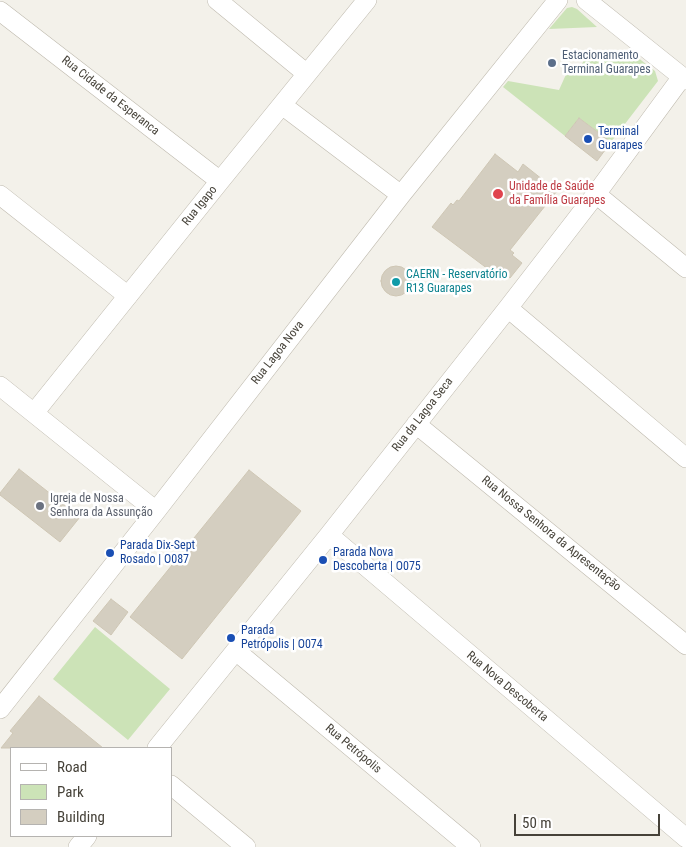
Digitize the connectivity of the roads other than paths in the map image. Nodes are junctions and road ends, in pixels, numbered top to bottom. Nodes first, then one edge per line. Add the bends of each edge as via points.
1 (217, 0) edge
2 (367, 0) edge
3 (558, 0) edge
4 (586, 0) edge
5 (0, 11) edge
6 (308, 74) junction
7 (684, 79) edge
8 (282, 105) junction
9 (220, 181) junction
10 (596, 194) junction
11 (0, 195) edge
12 (401, 195) junction
13 (686, 268) edge
14 (128, 296) junction
15 (508, 308) junction
16 (0, 386) edge
17 (34, 413) junction
18 (416, 424) junction
19 (686, 458) edge
20 (156, 511) junction
21 (329, 535) junction
22 (686, 645) edge
23 (236, 651) junction
24 (0, 708) edge
25 (158, 747) edge
26 (172, 786) edge
27 (86, 837) edge
28 (686, 838) edge
29 (78, 847) edge
30 (246, 847) edge
31 (471, 847) edge

1 - 6 street
2 - 6 street, Rua Igapo
3 - 12 street, Rua Lagoa Nova
4 - 7 street
5 - 9 street, Rua Cidade da Esperanca
6 - 8 street, Rua Igapo
7 - 10 street, Rua da Lagoa Seca
8 - 9 street, Rua Igapo
8 - 12 street
9 - 14 street, Rua Igapo
10 - 13 street
10 - 15 street, Rua da Lagoa Seca
11 - 14 street
12 - 20 street, Rua Lagoa Nova
14 - 17 street, Rua Igapo
15 - 18 street, Rua da Lagoa Seca
15 - 19 street
16 - 17 street
17 - 20 street
18 - 21 street, Rua da Lagoa Seca
18 - 22 street, Rua Nossa Senhora da Apresentação
20 - 24 street, Rua Lagoa Nova
21 - 23 street, Rua da Lagoa Seca
21 - 28 street, Rua Nova Descoberta
23 - 25 street, Rua da Lagoa Seca
23 - 31 street, Rua Petrópolis
26 - 30 street
27 - 29 street

